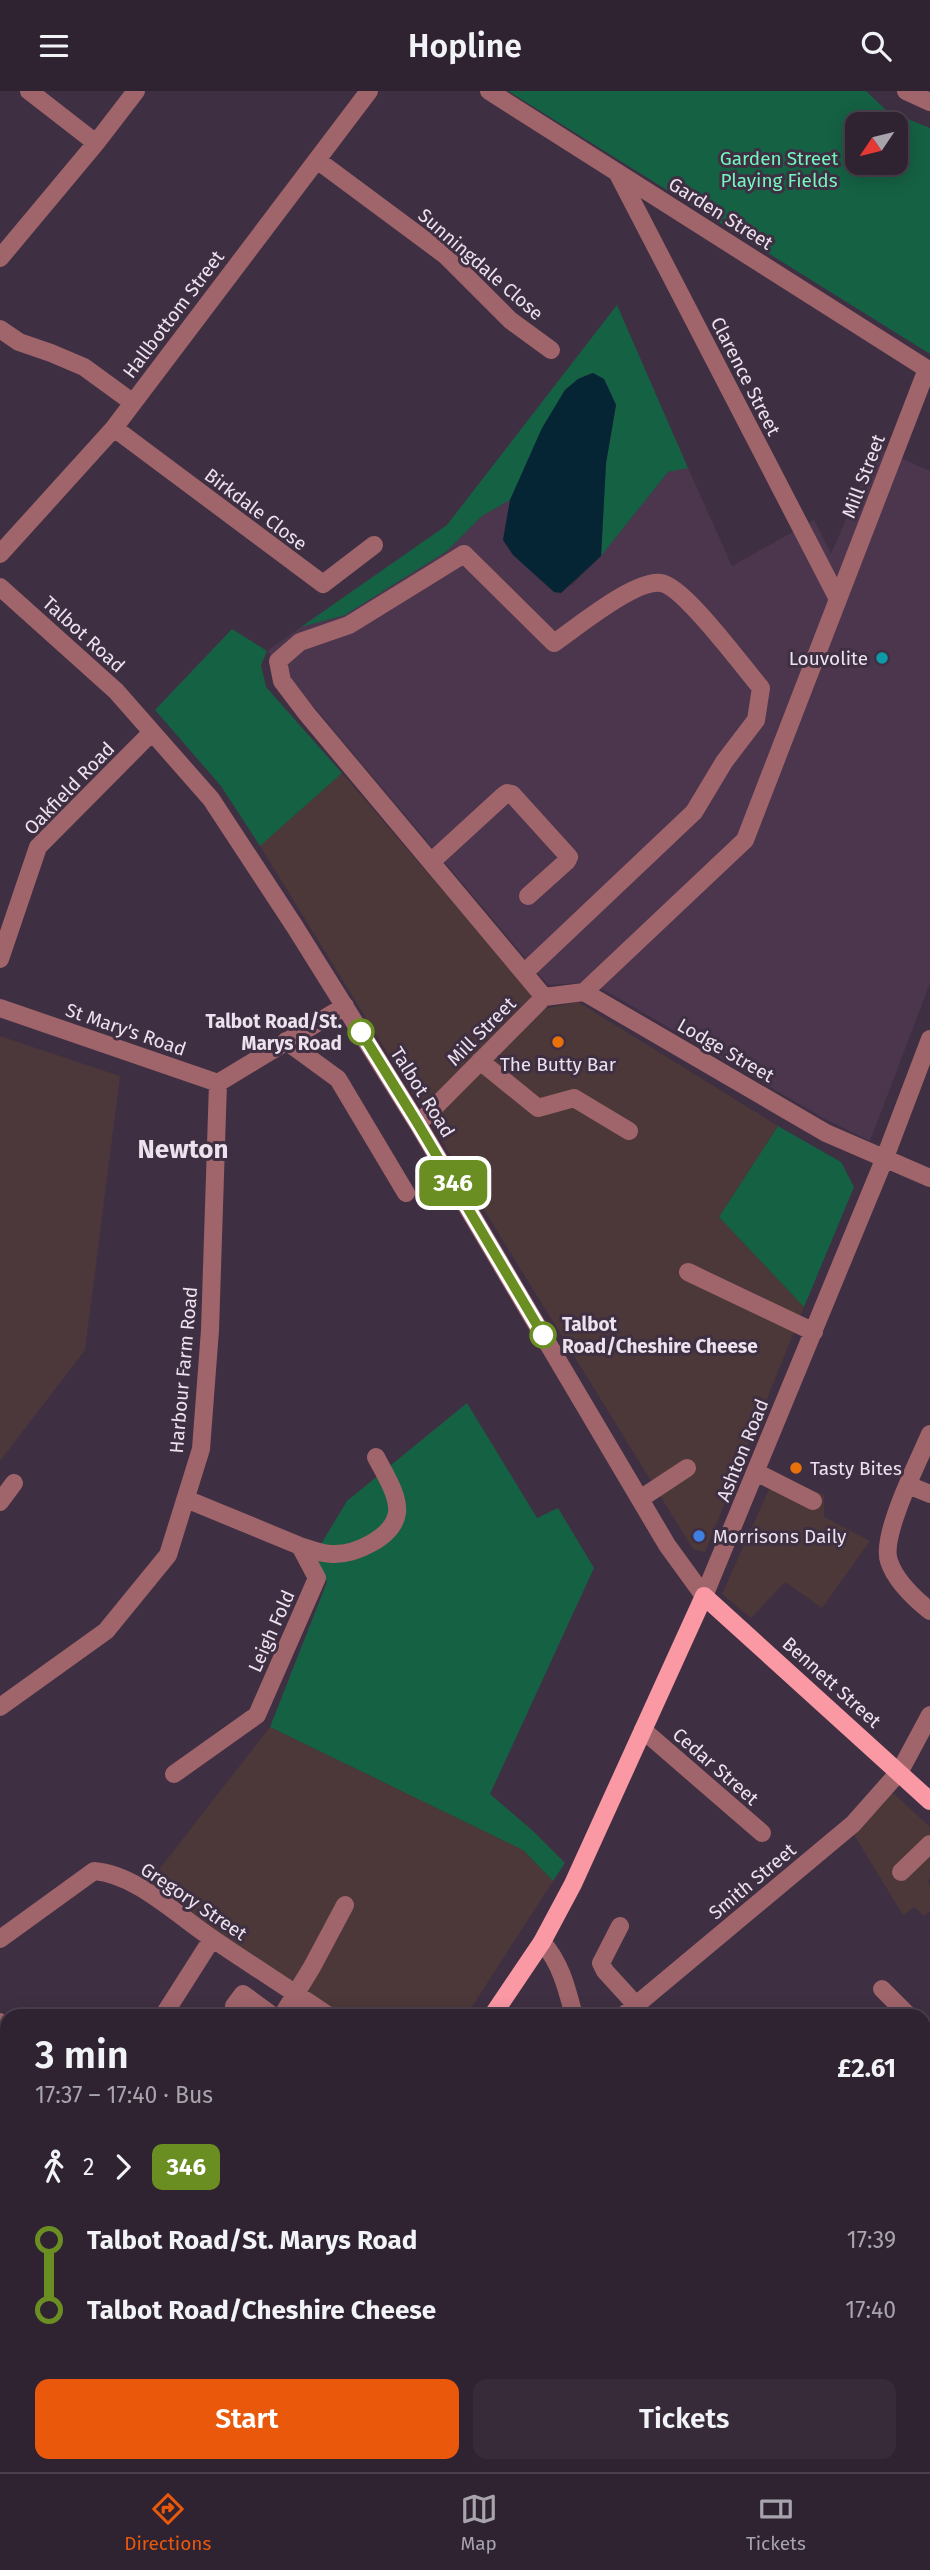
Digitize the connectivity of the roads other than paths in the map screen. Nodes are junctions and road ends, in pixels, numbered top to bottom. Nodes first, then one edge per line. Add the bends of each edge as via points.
1 (29, 91) edge
2 (136, 91) edge
3 (369, 91) edge
4 (489, 91) edge
5 (906, 91) edge
6 (930, 102) edge
7 (96, 143) junction
8 (317, 160) junction
9 (617, 172) junction
10 (0, 258) edge
11 (0, 329) edge
12 (551, 350) dead end
13 (929, 370) edge
14 (132, 402) junction
15 (114, 428) junction
16 (374, 545) dead end
17 (0, 554) edge
18 (0, 587) edge
19 (838, 599) junction
20 (152, 732) junction
21 (431, 862) junction
22 (528, 896) dead end
23 (0, 959) edge
24 (524, 973) junction
25 (584, 992) junction
26 (544, 997) junction
27 (345, 1006) junction
28 (0, 1008) edge
29 (930, 1039) edge
30 (286, 1041) junction
31 (480, 1061) junction
32 (218, 1083) junction
33 (418, 1124) junction
34 (629, 1131) dead end
35 (884, 1160) junction
36 (930, 1178) edge
37 (406, 1193) dead end
38 (688, 1272) dead end
39 (814, 1332) junction
40 (930, 1434) edge
41 (376, 1457) dead end
42 (687, 1468) dead end
43 (756, 1472) junction
44 (14, 1483) dead end
45 (908, 1485) junction
46 (930, 1494) edge
47 (186, 1499) junction
48 (640, 1499) junction
49 (813, 1501) dead end
50 (0, 1502) edge
51 (300, 1546) junction
52 (704, 1596) junction
53 (930, 1611) edge
54 (0, 1707) edge
55 (930, 1715) edge
56 (643, 1730) junction
57 (900, 1771) junction
58 (174, 1774) dead end
59 (930, 1801) edge
60 (762, 1833) dead end
61 (930, 1843) edge
62 (901, 1872) dead end
63 (345, 1905) dead end
64 (620, 1926) dead end
65 (212, 1939) junction
66 (0, 1940) edge
67 (542, 1942) junction
68 (881, 1989) dead end
69 (297, 1993) junction
70 (234, 2006) dead end
71 (167, 2009) edge
72 (263, 2009) edge
73 (287, 2009) edge
74 (319, 2009) edge
75 (497, 2009) edge
76 (572, 2009) edge
77 (629, 2009) edge
78 (632, 2009) edge
79 (902, 2009) edge

1 - 7 street
2 - 7 street
3 - 8 street, Hallbottom Street
4 - 9 street, Garden Street
5 - 6 street
7 - 10 street
8 - 12 street, Sunningdale Close via 445,255 510,320
8 - 14 street, Hallbottom Street
9 - 13 street, Garden Street
9 - 19 street, Clarence Street
11 - 14 street via 19,342 84,367
13 - 19 street, Mill Street
14 - 15 street, Hallbottom Street
15 - 16 street, Birkdale Close via 323,584
15 - 17 street, Hallbottom Street
18 - 20 street, Talbot Road via 117,691
19 - 25 street, Mill Street via 745,840
20 - 23 street, Oakfield Road via 38,847
20 - 27 street, Talbot Road via 211,799
21 - 22 street via 503,796 512,794 569,857
21 - 24 street
21 - 24 street via 307,714 282,681 278,661 300,642 349,625 464,554 554,643 632,589 661,583 682,593 761,688 756,720 694,812
24 - 26 street
25 - 26 street
25 - 35 street, Lodge Street via 826,1133
26 - 31 street, Mill Street
27 - 30 street
27 - 33 street, Talbot Road
28 - 32 street, St Mary's Road
29 - 35 street, Ashton Road
30 - 32 street
30 - 37 street via 338,1079
31 - 33 street, Mill Street
31 - 34 street via 538,1108 574,1098
32 - 47 street, Harbour Farm Road via 201,1449
33 - 48 street, Talbot Road
35 - 36 street, Lodge Street
35 - 39 street, Ashton Road
38 - 39 street
39 - 43 street, Ashton Road
40 - 45 street
41 - 51 street via 397,1511 383,1538 332,1555
42 - 48 street
43 - 49 street
43 - 52 street, Ashton Road
44 - 50 street
45 - 46 street
45 - 53 street via 887,1538 888,1560 901,1582
47 - 51 street
47 - 54 street, Harbour Farm Road via 168,1555 106,1631
48 - 52 street, Talbot Road
51 - 58 street, Leigh Fold via 317,1577 257,1714
52 - 56 main road, Ashton Road
52 - 57 main road, Bennett Street
55 - 57 street, Smith Street
56 - 60 street, Cedar Street
56 - 67 main road, Ashton Road
57 - 59 main road, Bennett Street
57 - 78 street, Smith Street via 853,1824
61 - 62 street
63 - 69 street
64 - 77 street via 601,1963
65 - 66 street, Gregory Street via 137,1886 111,1873 94,1871
65 - 69 street, Gregory Street
65 - 71 street
67 - 75 main road, Ashton Road
67 - 76 street via 554,1955
68 - 79 street
69 - 73 street
69 - 74 street, Gregory Street
70 - 72 street via 243,1994

